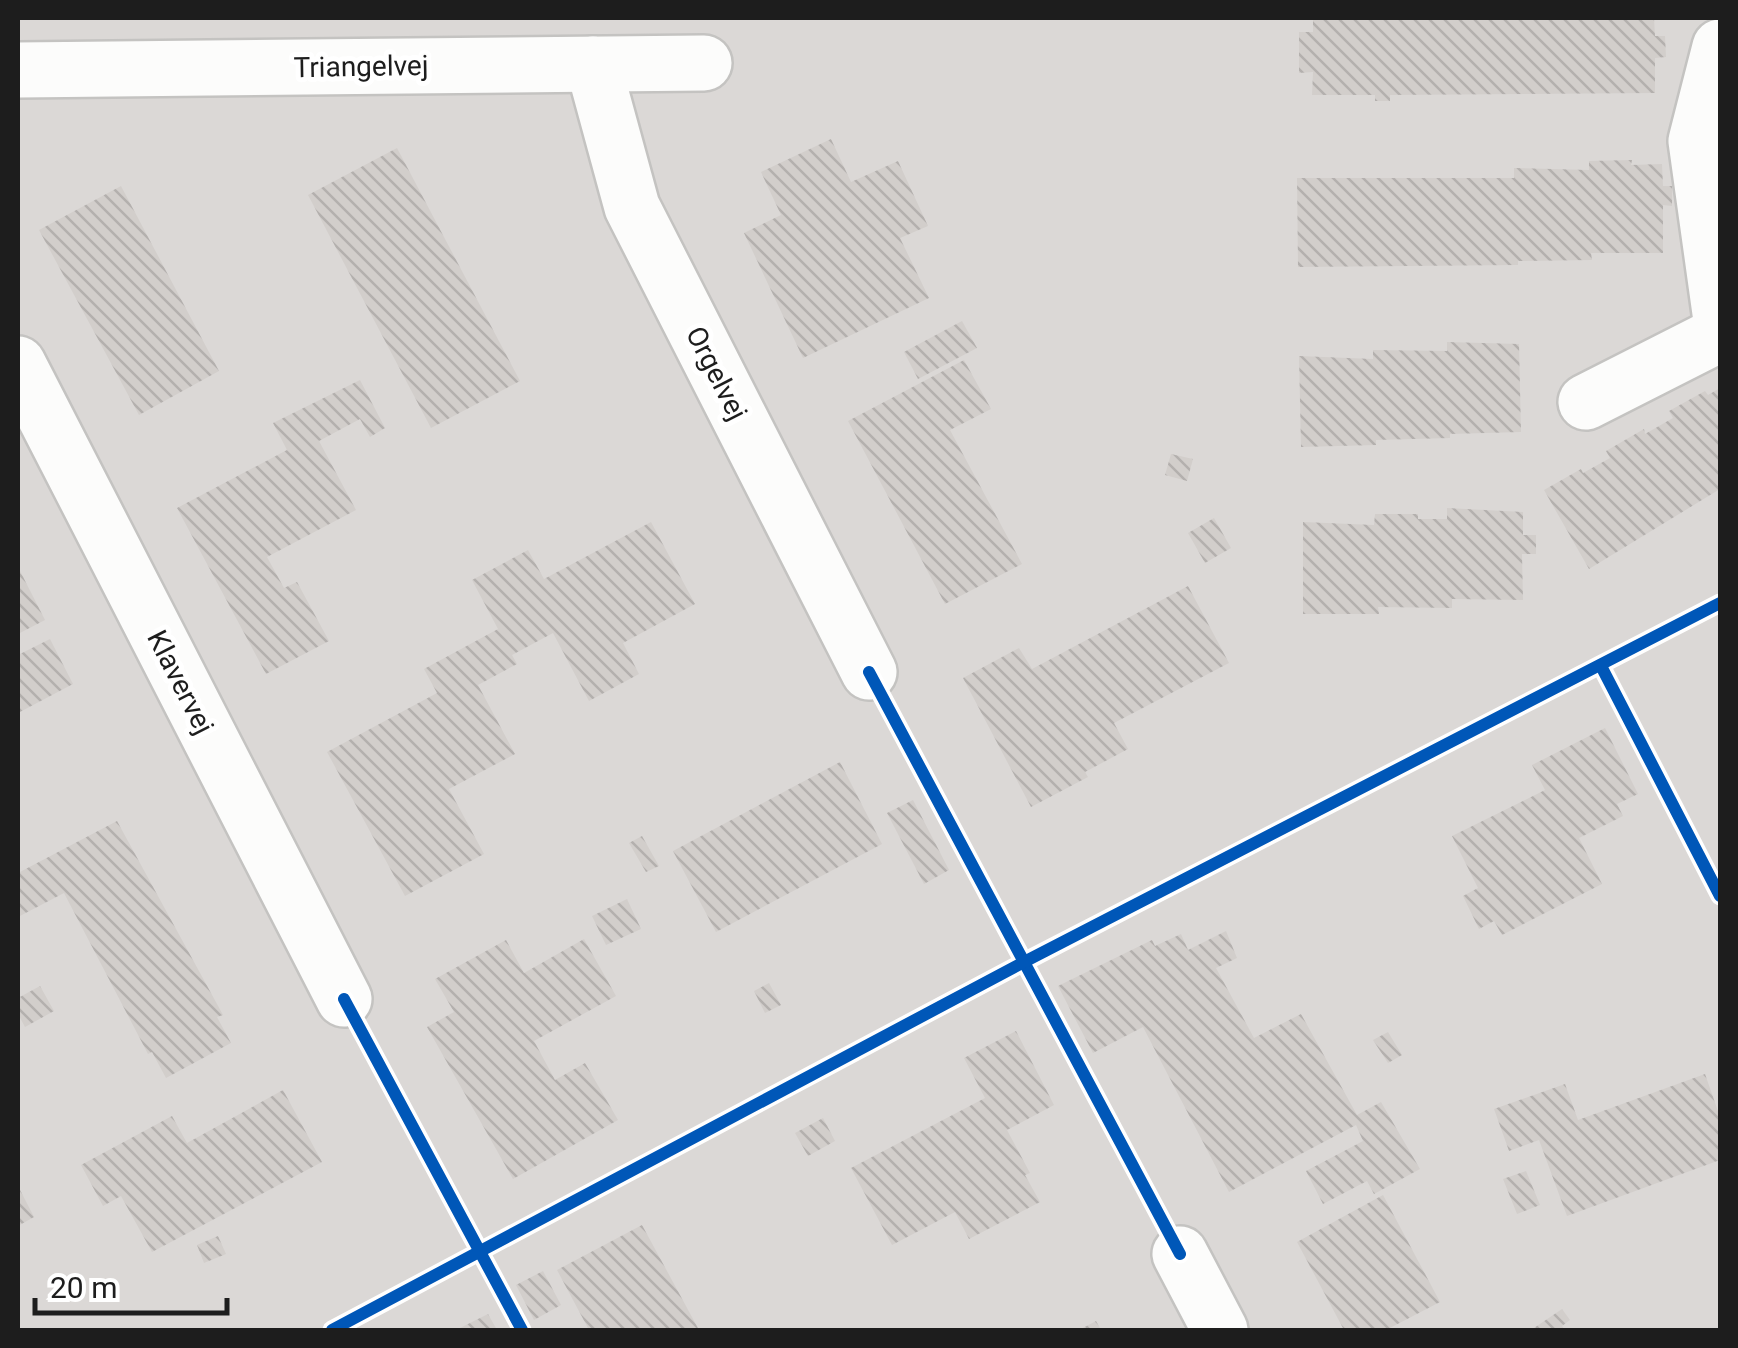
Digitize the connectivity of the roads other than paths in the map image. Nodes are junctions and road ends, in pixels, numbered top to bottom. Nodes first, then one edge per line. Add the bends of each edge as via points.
1 (1712, 18) edge
2 (1720, 44) edge
3 (704, 63) dead end
4 (593, 64) junction
5 (18, 70) edge
6 (1720, 313) edge
7 (1720, 334) edge
8 (18, 364) edge
9 (1586, 402) dead end
10 (869, 672) dead end
11 (344, 1000) dead end
12 (1180, 1254) dead end
13 (1220, 1330) edge

1 - 2 street
2 - 6 street via 1696,141
3 - 4 street, Triangelvej
4 - 5 street, Triangelvej
4 - 10 street, Orgelvej via 632,207
7 - 9 street
8 - 11 street, Klavervej
12 - 13 street

